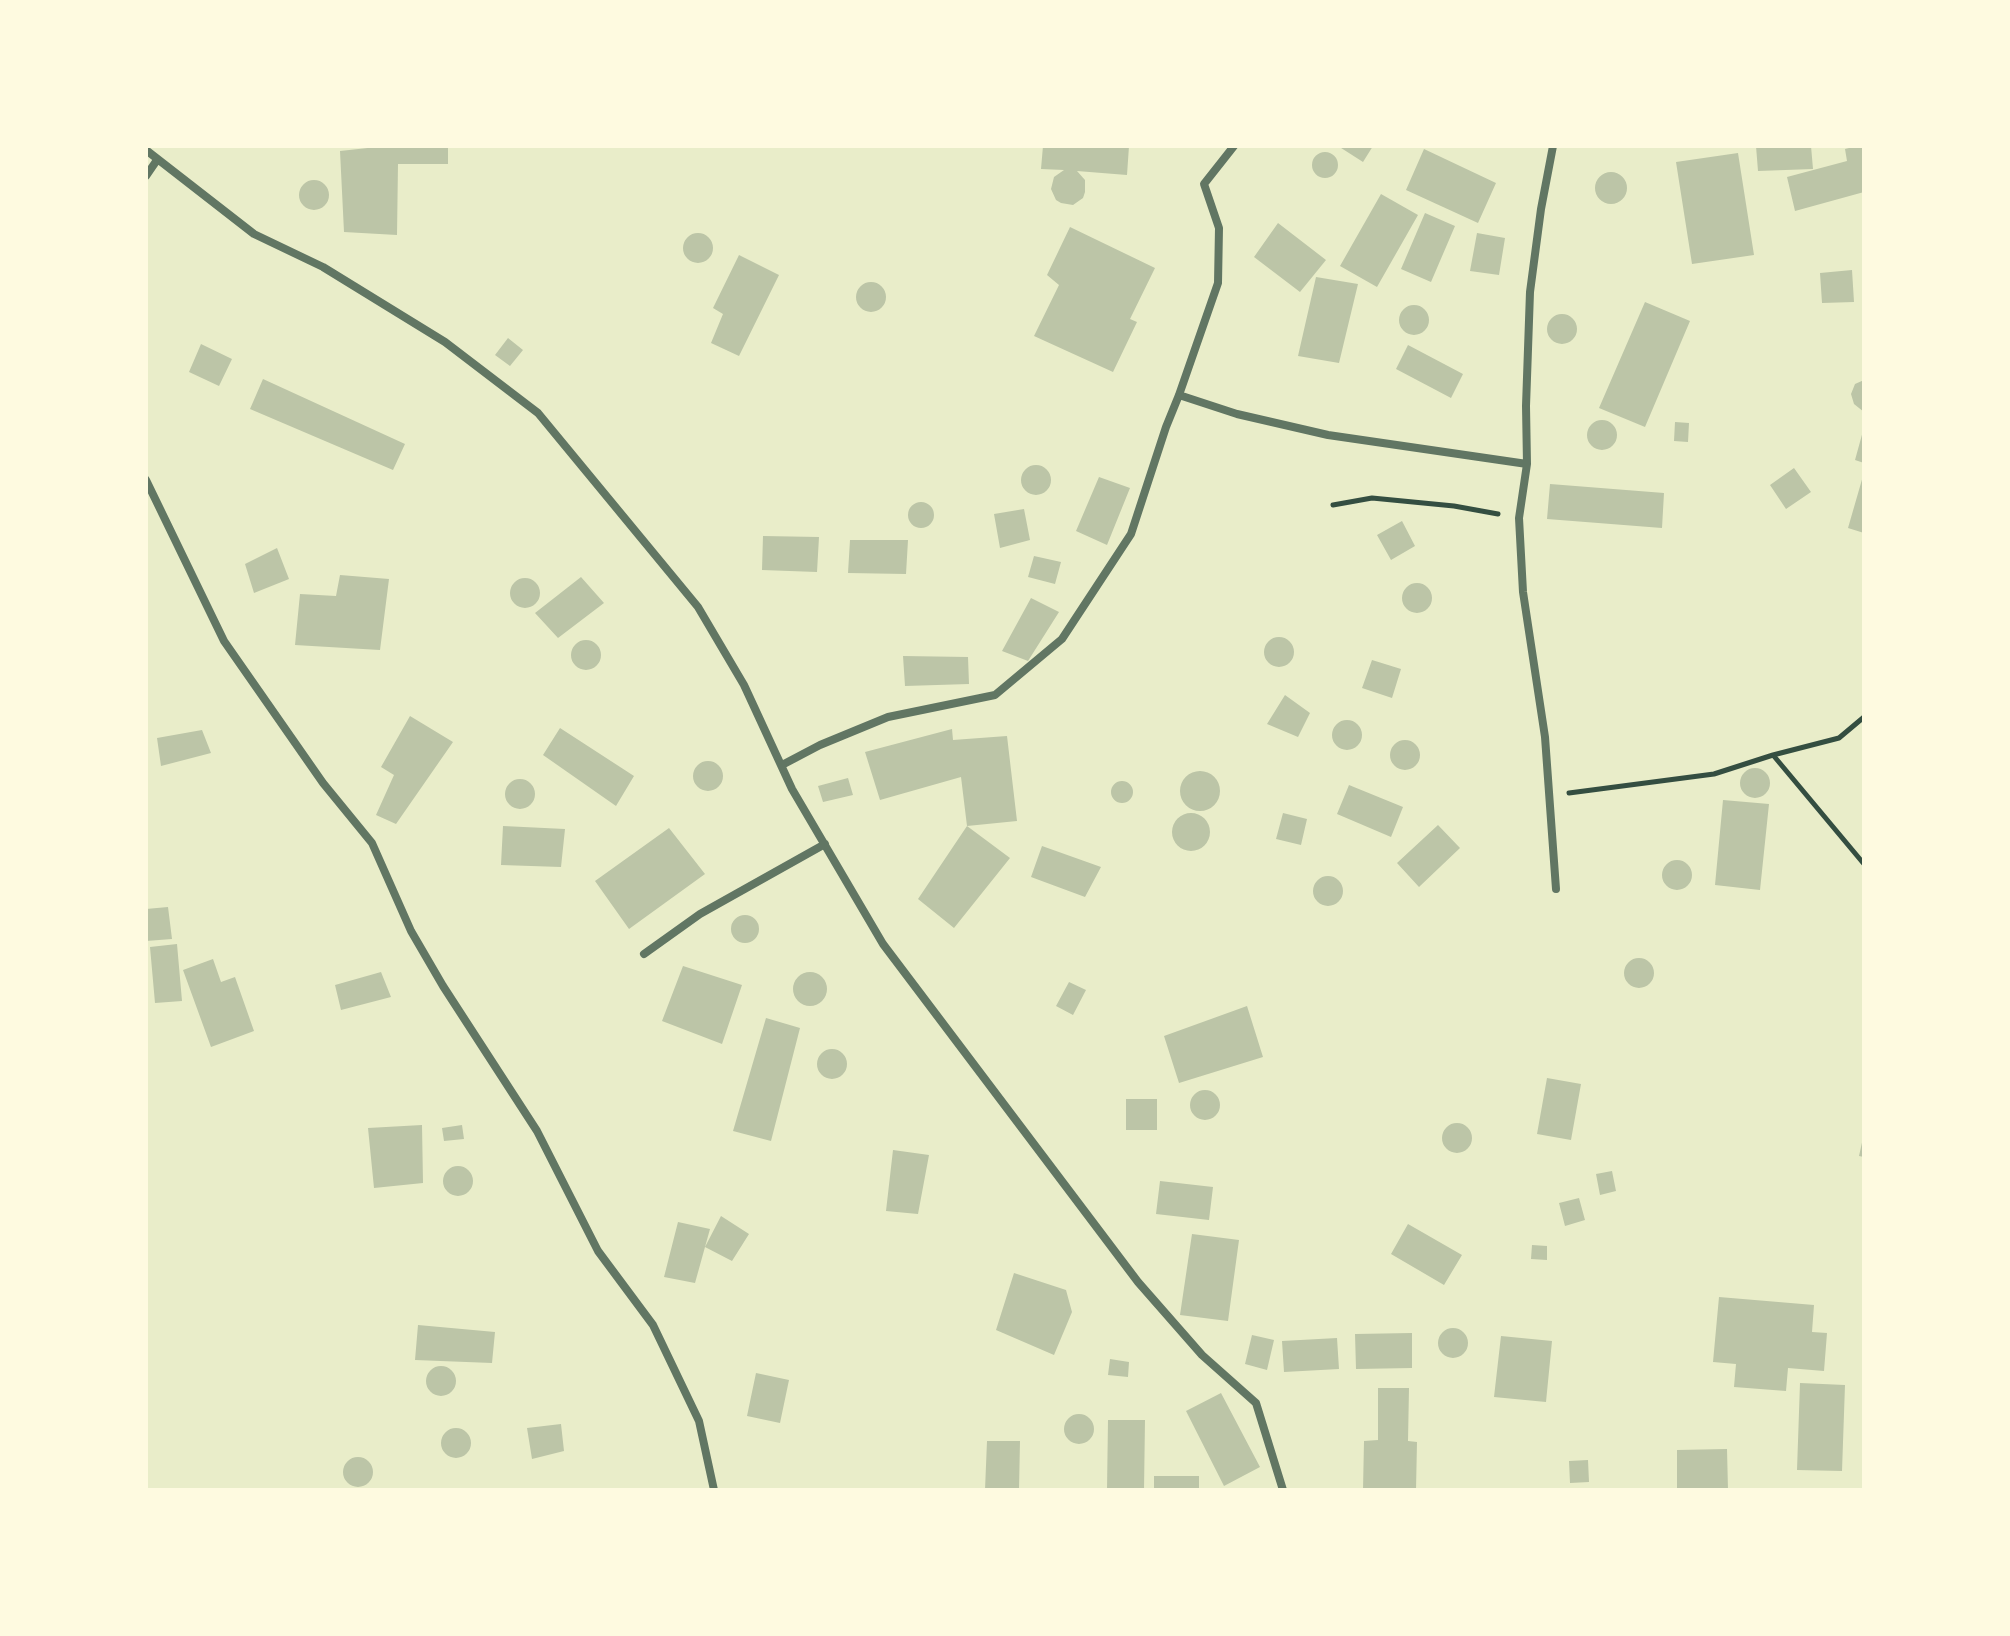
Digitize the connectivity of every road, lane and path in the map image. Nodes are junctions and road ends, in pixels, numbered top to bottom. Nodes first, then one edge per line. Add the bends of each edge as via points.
1 (1234, 146) edge
2 (1553, 146) edge
3 (146, 150) edge
4 (157, 160) junction
5 (146, 176) edge
6 (1179, 395) junction
7 (1527, 464) junction
8 (146, 480) edge
9 (1333, 505) dead end
10 (1519, 518) junction
11 (1864, 717) edge
12 (1773, 755) junction
13 (782, 765) junction
14 (1549, 796) junction
15 (825, 844) junction
16 (1864, 864) edge
17 (1556, 889) dead end
18 (644, 954) dead end
19 (714, 1490) edge
20 (1283, 1490) edge

1 - 6 street via 1204,184 1219,228 1218,283
2 - 7 street via 1530,292
3 - 4 street
4 - 5 street
4 - 13 street via 254,234 323,267 445,342 538,413 698,607 744,685
6 - 7 street via 1328,435
6 - 13 street via 1131,534 1062,639 995,695 888,717
7 - 10 street
8 - 19 street via 224,641 323,783 372,843 417,942 537,1131 598,1251 653,1325 699,1421
9 - 10 path via 1372,498
10 - 14 street
11 - 12 path via 1839,738
12 - 14 path via 1714,774
12 - 16 path
13 - 15 street
14 - 17 street
15 - 18 street via 700,914
15 - 20 street via 883,944 1138,1282 1202,1355 1256,1403

